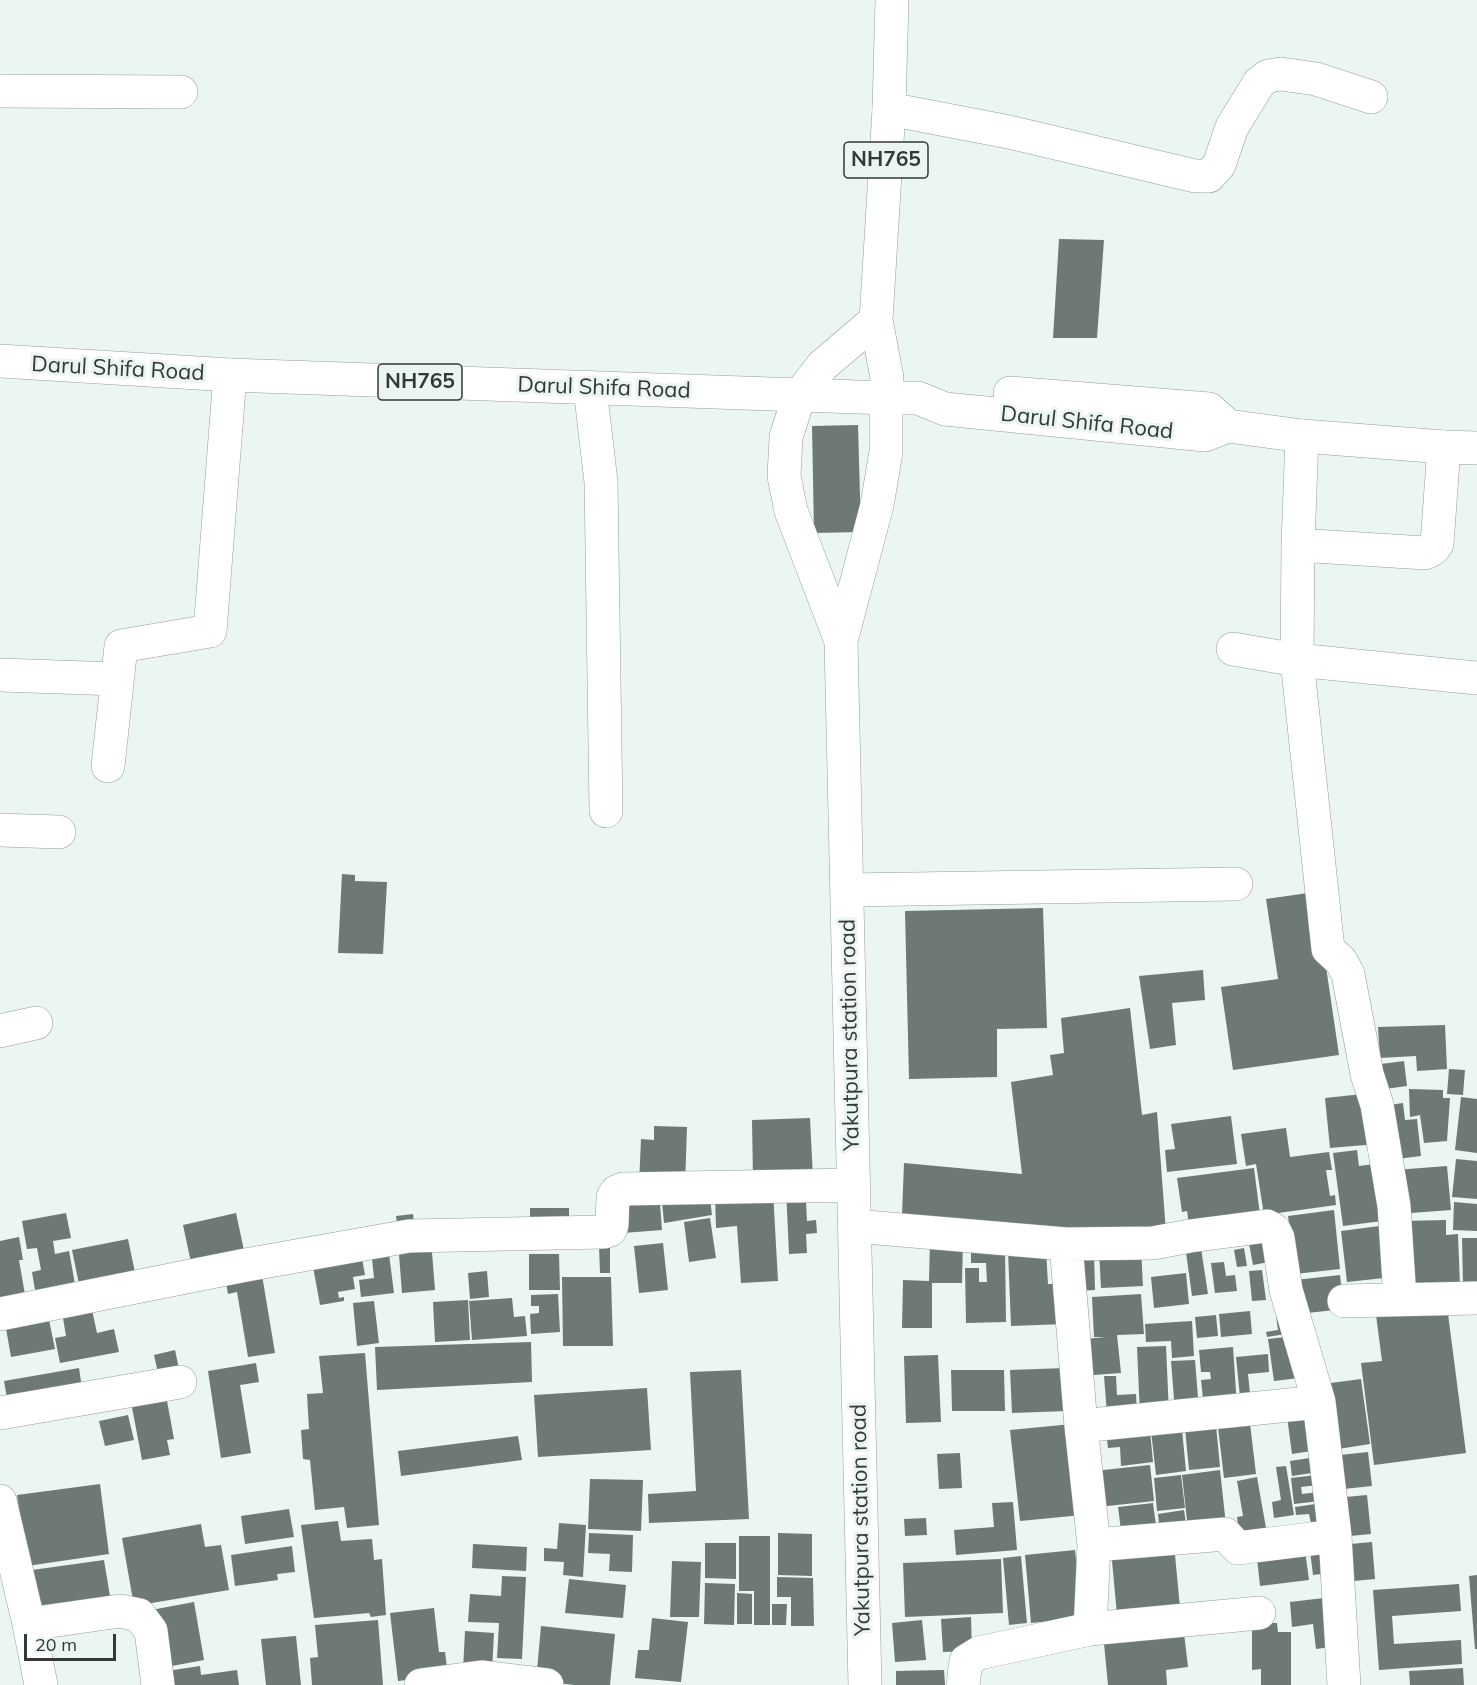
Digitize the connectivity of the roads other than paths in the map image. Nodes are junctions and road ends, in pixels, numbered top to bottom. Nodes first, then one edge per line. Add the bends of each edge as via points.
1 (892, 0) edge
2 (0, 92) edge
3 (182, 92) dead end
4 (1371, 97) dead end
5 (889, 109) junction
6 (876, 320) junction
7 (0, 341) edge
8 (0, 361) edge
9 (40, 364) junction
10 (230, 375) junction
11 (590, 388) junction
12 (799, 396) junction
13 (902, 398) junction
14 (1302, 436) junction
15 (1444, 447) junction
16 (1477, 448) edge
17 (1298, 545) junction
18 (841, 641) junction
19 (1233, 649) dead end
20 (1297, 660) junction
21 (0, 675) edge
22 (1477, 678) edge
23 (117, 679) junction
24 (108, 766) dead end
25 (606, 811) dead end
26 (0, 830) edge
27 (59, 832) dead end
28 (1236, 884) dead end
29 (847, 890) junction
30 (36, 1023) dead end
31 (0, 1031) edge
32 (854, 1185) junction
33 (854, 1226) junction
34 (1066, 1244) junction
35 (1477, 1298) edge
36 (1400, 1299) junction
37 (1344, 1301) dead end
38 (0, 1314) edge
39 (180, 1382) dead end
40 (1319, 1402) junction
41 (0, 1413) edge
42 (1081, 1426) junction
43 (0, 1501) edge
44 (1335, 1536) junction
45 (1094, 1545) junction
46 (1258, 1613) dead end
47 (18, 1614) edge
48 (1090, 1629) junction
49 (482, 1681) edge
50 (41, 1685) edge
51 (158, 1685) edge
52 (421, 1685) edge
53 (546, 1685) edge
54 (865, 1685) edge
55 (963, 1685) edge
56 (1344, 1685) edge

1 - 5 main road, NH765
2 - 3 main road
4 - 5 main road via 1316,79 1268,76 1232,127 1219,165 1209,176
5 - 6 main road, NH765
6 - 12 main road, Yakutpura station road via 822,366
6 - 13 main road, NH765 via 887,378
7 - 9 main road, NH765
8 - 9 main road, Darul Shifa Road / NH765
9 - 10 main road, Darul Shifa Road / NH765
10 - 11 main road, Darul Shifa Road / NH765
10 - 23 main road via 210,631 121,646
11 - 12 main road, Darul Shifa Road / NH765
11 - 25 main road via 601,482
12 - 13 main road, Darul Shifa Road / NH765
12 - 18 main road, Yakutpura station road via 786,437 784,476 791,511
13 - 14 main road via 947,388 1209,409 1217,430
13 - 18 main road
14 - 15 main road
14 - 17 main road
15 - 16 main road
15 - 17 main road via 1437,544 1433,549 1425,553
17 - 20 main road
18 - 29 main road, Yakutpura station road
19 - 20 main road
20 - 22 main road
20 - 36 main road via 1328,949 1348,974 1367,1074 1377,1105 1394,1206
21 - 23 main road
23 - 24 main road
26 - 27 main road
28 - 29 main road
29 - 32 main road, Yakutpura station road
30 - 31 main road
32 - 33 main road, Yakutpura station road
32 - 38 main road via 623,1189 613,1197 612,1225 604,1232 409,1236
33 - 34 main road
33 - 54 main road, Yakutpura station road
34 - 40 main road via 1153,1243 1267,1226 1274,1230 1286,1290
34 - 42 main road
35 - 36 main road
36 - 37 main road
39 - 41 main road
40 - 42 main road
40 - 44 main road
42 - 45 main road
43 - 47 main road
44 - 45 main road via 1238,1548 1225,1534
44 - 56 main road
45 - 48 main road
46 - 48 main road
47 - 50 main road
47 - 51 main road via 120,1611 139,1615 151,1631
48 - 55 main road via 979,1653 966,1661
49 - 52 main road
49 - 53 main road

